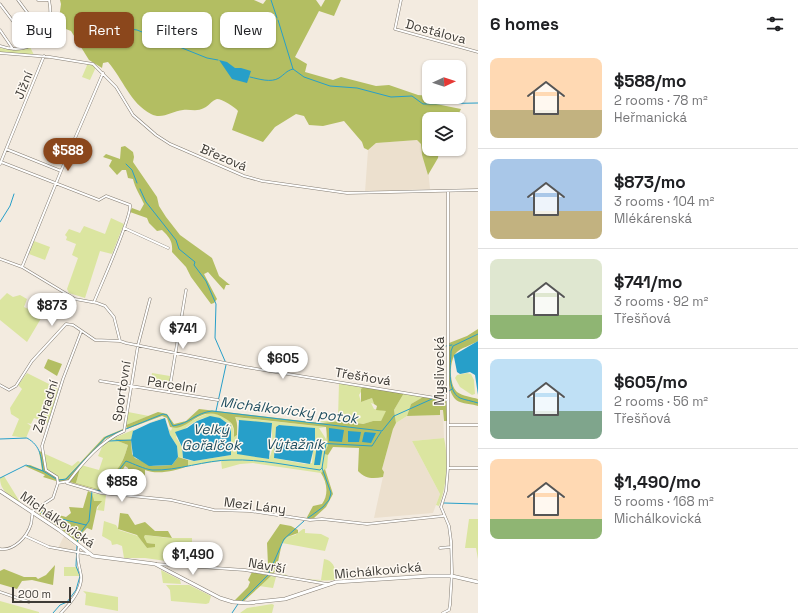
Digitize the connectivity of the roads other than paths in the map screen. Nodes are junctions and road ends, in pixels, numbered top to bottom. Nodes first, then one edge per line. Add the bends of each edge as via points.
1 (18, 0) edge
2 (38, 0) edge
3 (49, 0) edge
4 (401, 0) edge
5 (0, 4) edge
6 (27, 12) edge
7 (50, 12) edge
8 (12, 20) edge
9 (0, 30) edge
10 (0, 46) edge
11 (18, 48) edge
12 (13, 49) junction
13 (478, 52) edge
14 (0, 53) edge
15 (44, 56) junction
16 (103, 72) junction
17 (6, 149) junction
18 (1, 163) edge
19 (61, 170) junction
20 (56, 183) junction
21 (478, 190) edge
22 (448, 191) junction
23 (124, 228) junction
24 (168, 248) dead end
25 (0, 259) edge
26 (22, 267) junction
27 (186, 290) dead end
28 (150, 299) dead end
29 (94, 302) junction
30 (82, 332) junction
31 (120, 341) junction
32 (138, 345) junction
33 (175, 353) junction
34 (100, 381) dead end
35 (0, 385) edge
36 (131, 386) junction
37 (169, 392) junction
38 (218, 400) dead end
39 (448, 400) junction
40 (448, 425) junction
41 (478, 425) edge
42 (448, 468) junction
43 (478, 468) edge
44 (58, 481) junction
45 (67, 482) junction
46 (0, 492) edge
47 (32, 512) junction
48 (444, 516) junction
49 (25, 536) junction
50 (79, 546) junction
51 (451, 547) junction
52 (440, 548) dead end
53 (0, 549) edge
54 (78, 552) junction
55 (88, 554) junction
56 (155, 564) junction
57 (452, 576) junction
58 (478, 582) edge
59 (327, 584) junction
60 (0, 592) edge
61 (29, 602) dead end
62 (61, 613) edge
63 (443, 613) edge

1 - 6 street
2 - 3 street
3 - 7 street
4 - 13 street, Dostálova via 395,29
5 - 8 street
9 - 12 street
10 - 12 street
11 - 12 street
14 - 15 street, Březová
15 - 16 street, Březová via 84,61
15 - 17 street, Jižní
16 - 19 street
16 - 22 street, Březová via 122,95 133,116 156,135 170,144 244,176 262,181 347,193
17 - 18 street, Jižní
17 - 19 street
18 - 20 street
19 - 20 street
20 - 23 street via 99,200 106,196 128,204 130,209
20 - 26 street
21 - 22 street, Březová
22 - 39 street, Myslivecká
23 - 24 street
23 - 29 street
25 - 26 street
26 - 29 street via 75,299
27 - 33 street
28 - 32 street, Sportovní
29 - 31 street via 104,306 111,313 116,321
30 - 31 street, Třešňová via 96,340
30 - 35 street, Třešňová via 73,325 64,325 32,360 14,388 9,390
30 - 44 street, Zahradní via 63,379 42,446 46,470
31 - 32 street, Třešňová
32 - 33 street, Třešňová
32 - 36 street, Sportovní
33 - 37 street
33 - 39 street, Třešňová
34 - 36 street, Parcelní
36 - 37 street, Parcelní
36 - 45 street, Sportovní via 125,429 106,440 80,465
37 - 38 street, Parcelní
39 - 40 street, Myslivecká
40 - 41 street
40 - 42 street, Myslivecká
42 - 43 street
42 - 48 street, Myslivecká via 446,490 441,506
44 - 45 street
44 - 47 street via 52,498
45 - 48 street, Mezi Lány via 101,493 171,500 214,510 250,511 310,520 367,524
46 - 47 street, Michálkovická
47 - 49 street
47 - 50 street, Michálkovická
48 - 51 street, Myslivecká
49 - 53 street via 10,548
49 - 54 street via 49,547
50 - 54 street
50 - 55 street, Michálkovická
51 - 52 street
51 - 57 street, Myslivecká
54 - 55 street
54 - 62 street via 80,585
55 - 56 street, Michálkovická via 101,558
56 - 59 street, Návrší via 245,570
56 - 59 street, Michálkovická via 220,598 238,603 285,599
57 - 58 street, Michálkovická
57 - 59 street, Michálkovická
57 - 63 street, Myslivecká via 449,610
60 - 61 street

